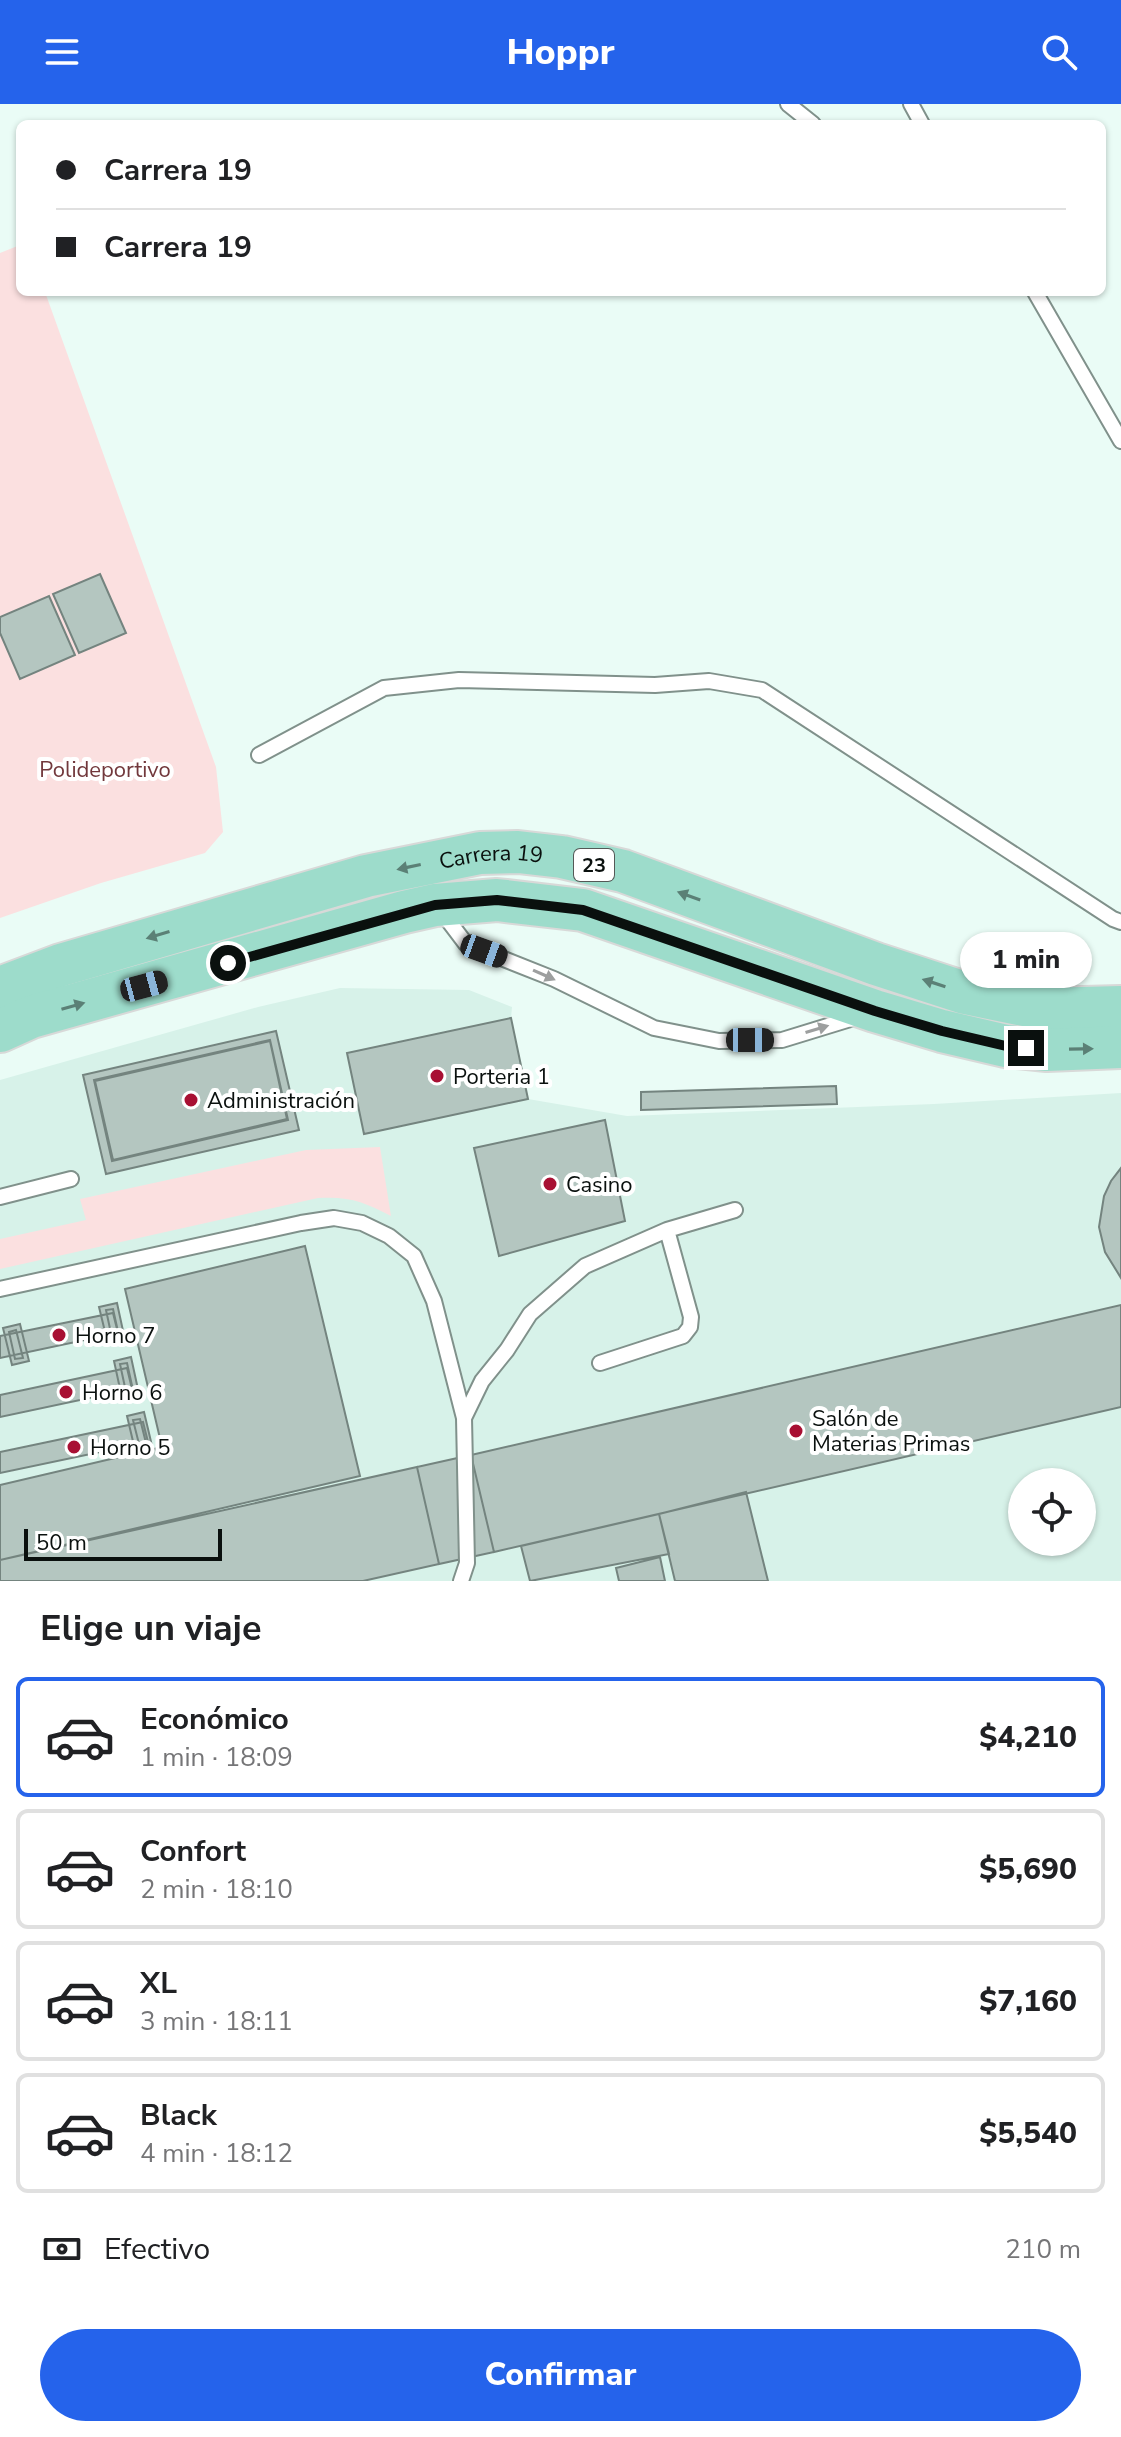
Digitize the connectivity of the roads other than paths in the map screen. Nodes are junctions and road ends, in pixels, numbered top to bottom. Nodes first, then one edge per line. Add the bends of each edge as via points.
1 (788, 104) edge
2 (808, 120) edge
3 (1037, 296) edge
4 (1121, 441) edge
5 (259, 755) dead end
6 (435, 905) junction
7 (1121, 922) edge
8 (0, 988) edge
9 (1121, 1007) edge
10 (875, 1011) junction
11 (0, 1031) edge
12 (1121, 1047) edge
13 (71, 1179) dead end
14 (0, 1197) edge
15 (735, 1210) dead end
16 (667, 1230) junction
17 (0, 1289) edge
18 (600, 1363) dead end
19 (464, 1418) junction
20 (461, 1581) edge

1 - 2 lane
3 - 4 lane
5 - 7 lane via 384,688 459,680 655,685 709,681 762,690
6 - 10 main road, Carrera 19 / 23 via 497,900 583,910
6 -> 10 lane via 466,944 654,1028 719,1041 782,1040
11 -> 6 main road, Carrera 19 / 23 via 31,1017
9 -> 8 main road, Carrera 19 / 23 via 1044,1009 965,993 623,871 518,852 480,853 366,876 61,965
10 -> 12 main road, Carrera 19 / 23 via 1006,1046
13 - 14 lane
15 - 16 lane
16 - 18 lane via 690,1327 683,1336
16 - 19 lane via 585,1266 556,1289 530,1314 482,1381
17 - 19 lane via 301,1223 334,1218 362,1223 414,1256 434,1301
19 - 20 lane via 467,1563

